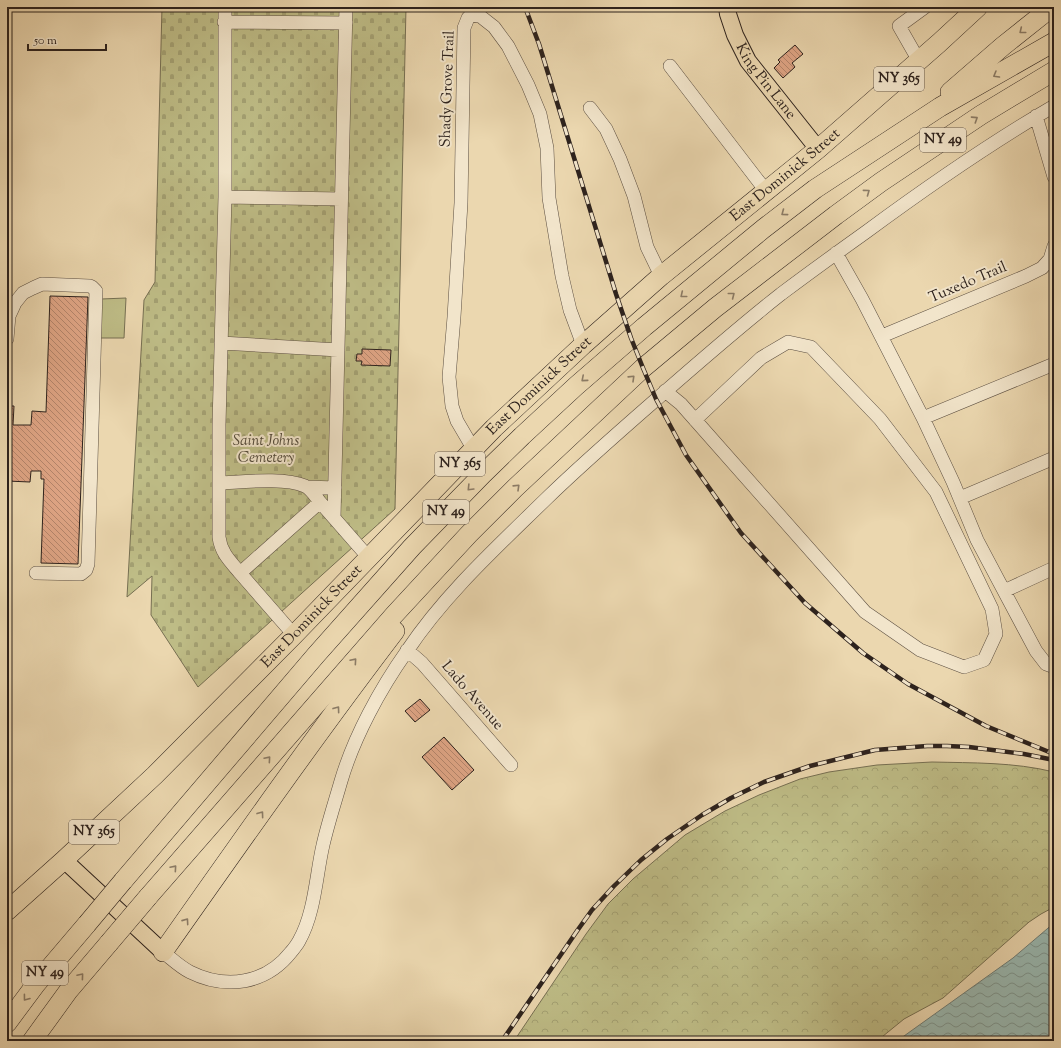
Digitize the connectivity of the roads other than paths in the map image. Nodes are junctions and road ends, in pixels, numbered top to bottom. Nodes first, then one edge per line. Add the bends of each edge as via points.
1 (225, 7) edge
2 (346, 7) edge
3 (727, 7) edge
4 (925, 7) edge
5 (978, 7) edge
6 (1052, 7) edge
7 (224, 22) junction
8 (346, 23) junction
9 (1054, 42) edge
10 (919, 61) junction
11 (670, 66) dead end
12 (1054, 71) edge
13 (1054, 106) edge
14 (590, 108) dead end
15 (1036, 116) junction
16 (906, 130) junction
17 (818, 149) junction
18 (1054, 177) edge
19 (766, 191) junction
20 (225, 197) junction
21 (341, 199) junction
22 (1054, 246) edge
23 (836, 253) junction
24 (661, 276) junction
25 (882, 336) junction
26 (7, 339) edge
27 (221, 343) junction
28 (583, 345) junction
29 (338, 350) junction
30 (1054, 364) edge
31 (665, 391) junction
32 (923, 418) junction
33 (695, 420) junction
34 (474, 450) junction
35 (1054, 458) edge
36 (219, 483) junction
37 (307, 487) junction
38 (335, 488) junction
39 (960, 498) junction
40 (320, 502) junction
41 (334, 518) junction
42 (469, 534) junction
43 (369, 558) junction
44 (1054, 568) edge
45 (36, 573) dead end
46 (240, 573) junction
47 (1004, 591) junction
48 (294, 635) junction
49 (407, 650) junction
50 (1054, 667) edge
51 (511, 765) dead end
52 (64, 860) junction
53 (7, 911) edge
54 (163, 952) junction
55 (7, 1023) edge
56 (32, 1041) edge

1 - 7 street
2 - 8 street
3 - 17 main road, King Pin Lane via 734,35 748,61
4 - 10 street via 899,26
5 - 10 highway, East Dominick Street / NY 365
6 -> 16 highway
7 - 8 street
7 - 20 street
8 - 21 street
9 -> 16 highway, NY 49 via 940,107
10 - 17 highway, East Dominick Street / NY 365
11 - 19 street
42 -> 12 highway, NY 49 via 643,368 715,308 887,177
13 - 15 street
14 - 24 street via 606,130 620,159 634,196 647,247
15 - 18 street
15 - 23 street via 928,187
16 -> 55 highway, NY 49, bridge via 815,189 763,229 576,386 489,468 412,547 316,655 86,924
17 - 19 highway, East Dominick Street / NY 365
19 - 24 highway, East Dominick Street / NY 365
20 - 21 street
20 - 27 street
21 - 29 street
22 - 25 street, Tuxedo Trail via 1050,259 1042,268
23 - 25 street
23 - 31 street via 782,294
24 - 28 highway, East Dominick Street / NY 365
25 - 32 street
26 - 45 street via 9,316 23,293 42,284 90,286 96,291 88,564 86,570 80,574
27 - 29 street
27 - 36 street
28 - 34 highway, East Dominick Street / NY 365
28 - 34 street, Shady Grove Trail via 570,310 562,276 549,198 547,148 540,114 508,46 494,27 480,16 471,15 464,28 461,203 449,377 452,406 457,421
29 - 38 street
30 - 32 street
31 - 33 street
31 - 49 street via 570,476 481,562
32 - 39 street
33 - 33 street via 865,612 920,650 964,667 984,660 996,634 992,609 936,492 880,419 811,347 788,342 761,358
34 - 43 highway, East Dominick Street / NY 365
35 - 39 street
36 - 37 street via 274,481
36 - 46 street via 220,545 225,556
37 - 38 street
37 - 40 street
38 - 41 street
39 - 47 street via 977,540
40 - 41 street
40 - 46 street
41 - 43 street
54 -> 42 highway via 355,684
56 -> 42 highway, NY 49, bridge via 68,990 148,897 394,615
43 - 48 highway, East Dominick Street / NY 365
44 - 47 street
46 - 48 street
47 - 50 street via 1036,651 1046,664
48 - 52 highway, East Dominick Street / NY 365 via 155,775
49 - 51 street, Lado Avenue via 422,663
49 - 54 street via 382,690 351,752 323,845 312,907 299,942 270,972 252,980 229,982 206,978 187,970
52 - 53 highway, East Dominick Street / NY 365
52 - 54 main road

